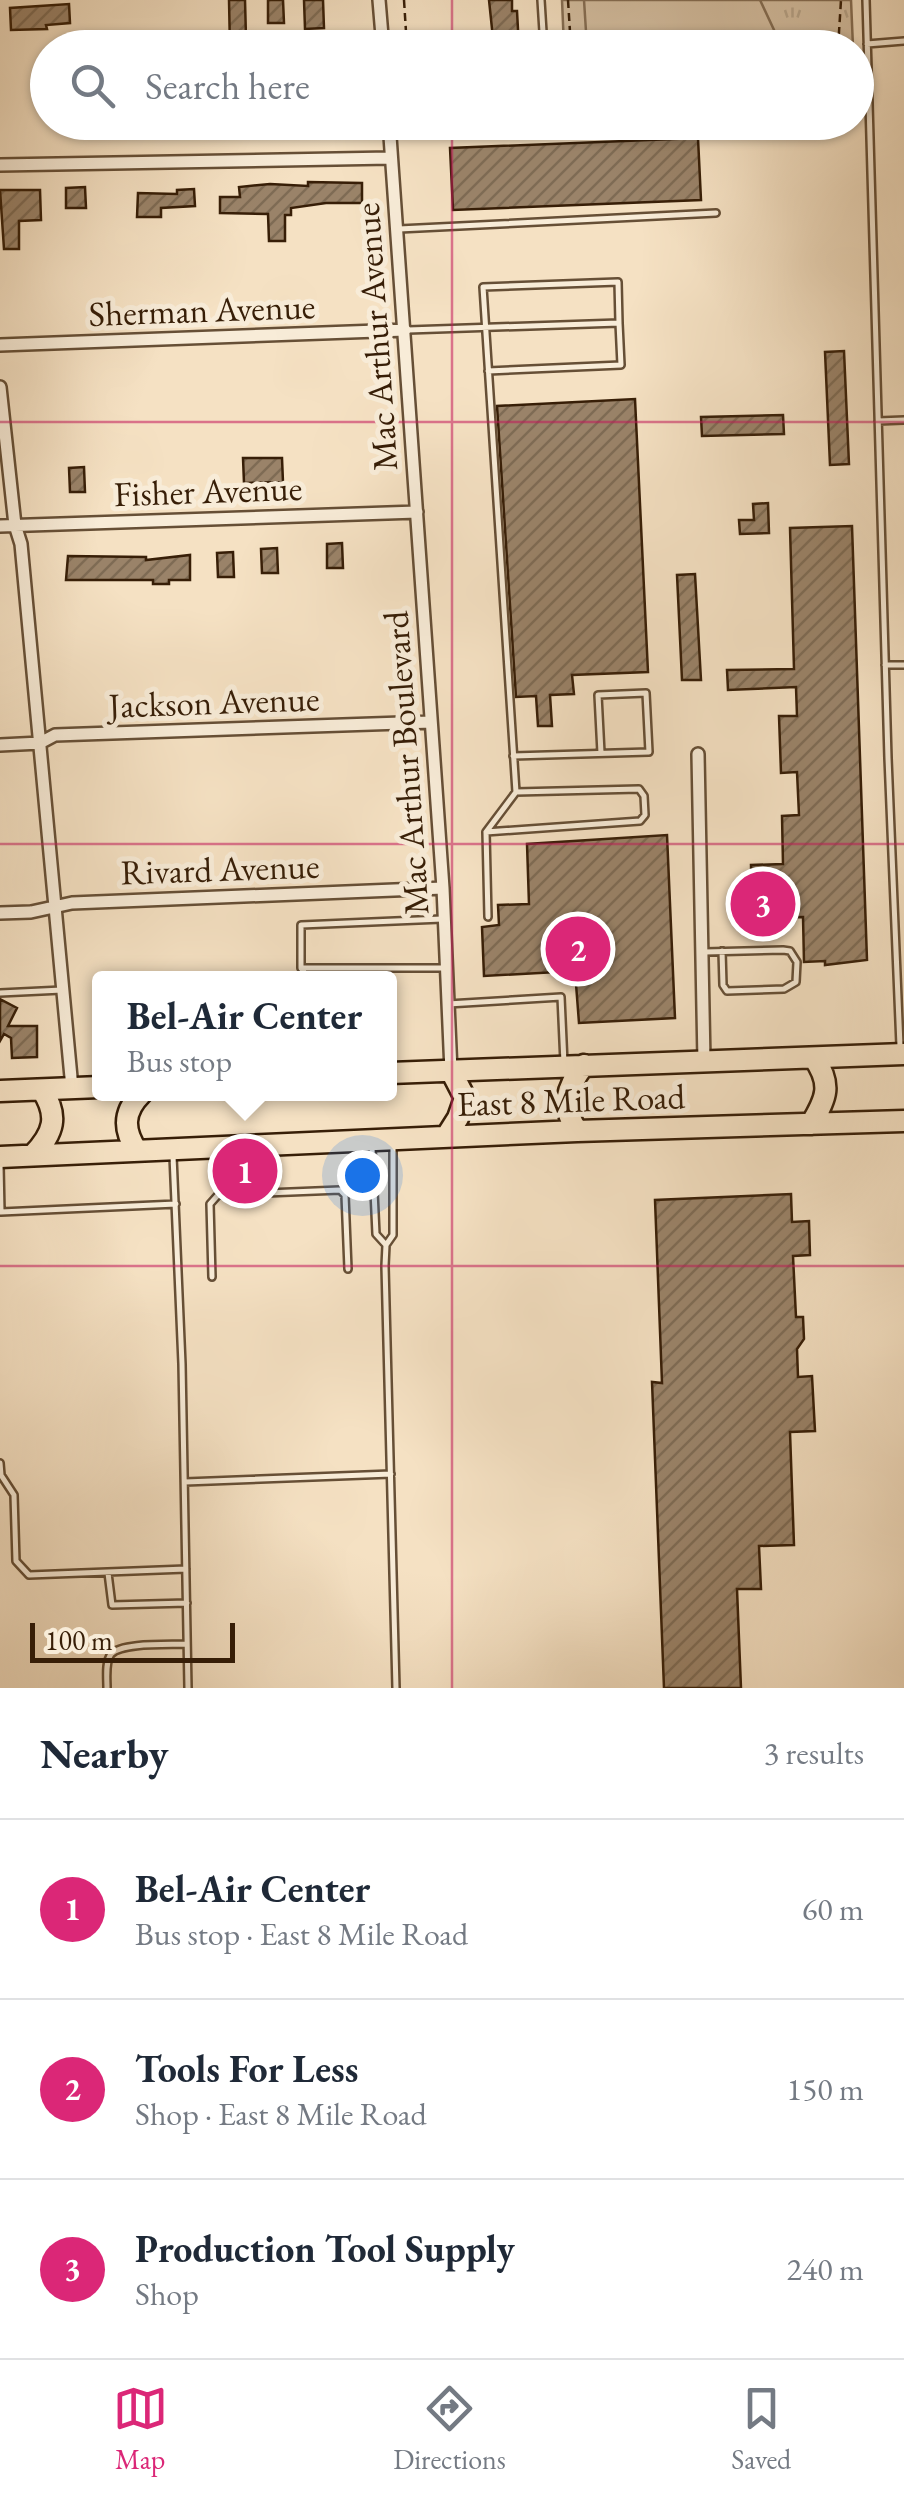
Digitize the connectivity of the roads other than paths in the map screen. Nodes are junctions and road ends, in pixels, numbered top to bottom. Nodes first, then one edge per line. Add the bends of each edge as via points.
1 (379, 0) edge
2 (541, 0) edge
3 (866, 0) edge
4 (382, 30) edge
5 (543, 30) edge
6 (867, 30) edge
7 (904, 42) edge
8 (874, 44) edge
9 (389, 140) edge
10 (870, 140) edge
11 (390, 158) junction
12 (0, 166) edge
13 (716, 213) dead end
14 (396, 230) junction
15 (619, 323) junction
16 (485, 328) junction
17 (405, 330) junction
18 (0, 345) edge
19 (488, 371) junction
20 (0, 387) edge
21 (904, 420) edge
22 (878, 421) junction
23 (417, 512) junction
24 (15, 525) junction
25 (0, 526) edge
26 (904, 665) edge
27 (885, 666) junction
28 (432, 722) junction
29 (40, 743) junction
30 (0, 746) edge
31 (600, 754) junction
32 (698, 754) dead end
33 (512, 756) junction
34 (516, 792) junction
35 (486, 832) junction
36 (443, 888) junction
37 (56, 907) junction
38 (0, 913) edge
39 (488, 917) dead end
40 (444, 919) junction
41 (722, 951) junction
42 (702, 952) junction
43 (300, 968) junction
44 (446, 968) junction
45 (302, 971) edge
46 (64, 990) junction
47 (0, 992) edge
48 (448, 1004) junction
49 (902, 1054) edge
50 (814, 1058) junction
51 (704, 1061) junction
52 (574, 1066) junction
53 (450, 1070) junction
54 (397, 1073) edge
55 (92, 1087) edge
56 (72, 1088) junction
57 (42, 1090) junction
58 (0, 1091) edge
59 (135, 1101) edge
60 (904, 1121) edge
61 (811, 1124) junction
62 (577, 1131) junction
63 (446, 1136) junction
64 (383, 1140) junction
65 (173, 1150) junction
66 (137, 1152) junction
67 (33, 1155) junction
68 (0, 1157) edge
69 (0, 1165) edge
70 (176, 1204) junction
71 (1, 1214) edge
72 (386, 1245) junction
73 (348, 1269) dead end
74 (212, 1277) dead end
75 (0, 1463) edge
76 (391, 1474) junction
77 (185, 1482) junction
78 (186, 1569) junction
79 (108, 1573) junction
80 (187, 1603) junction
81 (187, 1644) junction
82 (108, 1688) edge
83 (188, 1688) edge
84 (396, 1688) edge

1 - 4 street
2 - 5 lane
3 - 6 lane
7 - 8 lane
9 - 11 street
10 - 22 lane
11 - 12 street
11 - 14 street, Mac Arthur Avenue
13 - 14 lane
14 - 17 street, Mac Arthur Avenue
15 - 16 lane
15 - 16 lane via 618,282 483,287
15 - 19 lane via 621,365
16 - 17 lane
16 - 19 lane
17 - 18 street, Sherman Avenue
17 - 23 street, Mac Arthur Avenue
19 - 33 lane
20 - 24 street
21 - 22 lane
22 - 27 lane
23 - 24 street, Fisher Avenue
23 - 28 street, Mac Arthur Boulevard
24 - 25 street, Fisher Avenue
24 - 29 street
26 - 27 lane
27 - 49 lane
28 - 29 street, Jackson Avenue via 55,735
28 - 36 street, Mac Arthur Boulevard
29 - 30 street, Jackson Avenue
29 - 37 street
31 - 31 lane via 649,752 646,693 598,695
31 - 33 lane
32 - 42 street
33 - 34 lane
34 - 35 lane
34 - 35 lane via 639,789 645,815 640,822
35 - 39 lane
36 - 37 street, Rivard Avenue
36 - 40 street, Mac Arthur Boulevard
37 - 38 street, Rivard Avenue
37 - 46 street
40 - 43 lane via 300,925
40 - 44 street, Mac Arthur Boulevard
41 - 41 lane via 790,951 796,982 784,989 727,991
41 - 42 lane
42 - 51 street
43 - 44 lane
43 - 45 lane
44 - 48 street, Mac Arthur Boulevard
46 - 47 lane
46 - 56 street
48 - 52 lane via 561,997
48 - 53 street, Mac Arthur Boulevard
49 - 50 highway, East 8 Mile Road
50 - 51 highway, East 8 Mile Road
50 - 61 highway via 827,1094
51 - 52 highway, East 8 Mile Road
52 - 53 highway, East 8 Mile Road
52 - 62 highway via 565,1104
53 - 54 highway, East 8 Mile Road
53 - 63 highway via 464,1098
55 - 56 highway
56 - 57 highway
57 - 58 highway
57 - 67 highway via 53,1126
59 - 66 highway via 126,1126
60 - 61 highway, East 8 Mile Road
61 - 62 highway, East 8 Mile Road
62 - 63 highway, East 8 Mile Road
63 - 64 highway, East 8 Mile Road
64 - 65 highway, East 8 Mile Road
64 - 72 lane via 393,1235
64 - 72 lane via 376,1234
65 - 66 highway, East 8 Mile Road
65 - 70 lane
66 - 67 highway, East 8 Mile Road
67 - 68 highway, East 8 Mile Road
69 - 71 lane
70 - 71 lane
70 - 77 lane
72 - 76 lane
73 - 74 lane via 340,1190 218,1195 210,1204
75 - 79 lane via 14,1496 22,1570 40,1576
76 - 77 lane
76 - 84 lane
77 - 78 lane
78 - 79 lane
78 - 80 lane
79 - 80 lane via 112,1605
80 - 81 lane
81 - 82 lane via 124,1647 108,1664
81 - 83 lane

